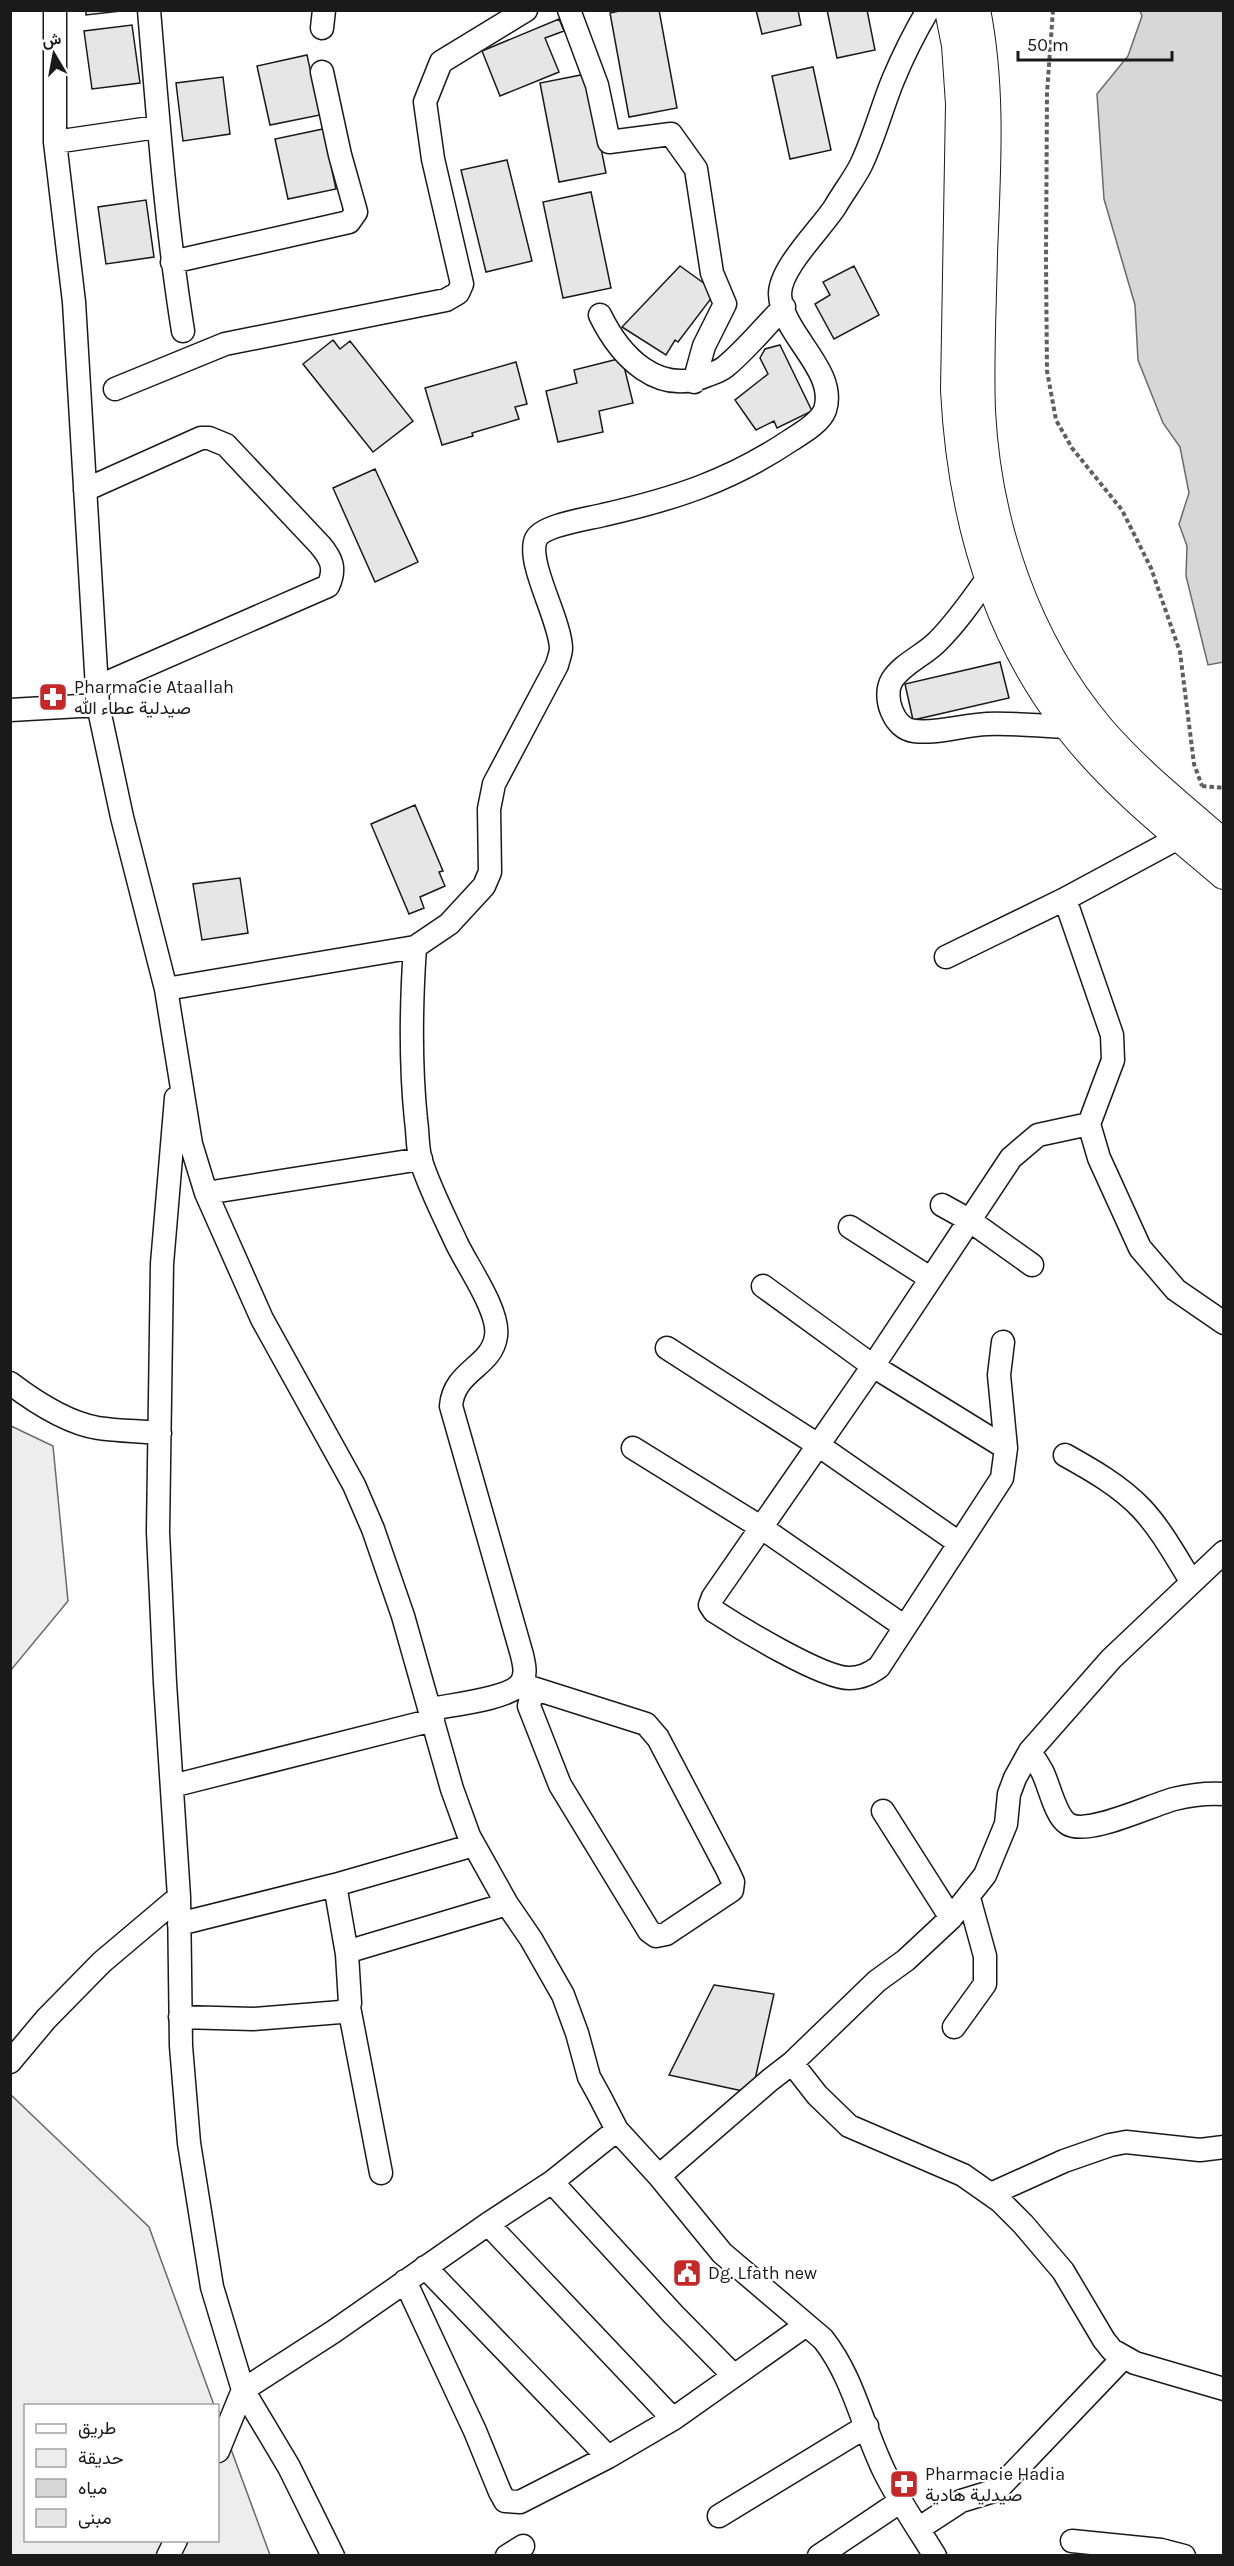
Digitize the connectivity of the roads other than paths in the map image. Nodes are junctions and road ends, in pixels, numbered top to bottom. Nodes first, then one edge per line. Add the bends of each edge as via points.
1 (55, 10) edge
2 (149, 10) edge
3 (526, 10) edge
4 (569, 10) edge
5 (927, 10) edge
6 (950, 10) edge
7 (975, 10) edge
8 (322, 72) dead end
9 (157, 127) junction
10 (56, 142) junction
11 (172, 262) junction
12 (784, 307) junction
13 (600, 315) dead end
14 (183, 331) dead end
15 (694, 382) junction
16 (115, 389) dead end
17 (85, 490) junction
18 (997, 565) junction
19 (97, 696) junction
20 (10, 710) edge
21 (1069, 727) junction
22 (1099, 729) junction
23 (1180, 837) junction
24 (1224, 845) edge
25 (1224, 874) edge
26 (1065, 899) junction
27 (415, 947) junction
28 (946, 957) dead end
29 (166, 988) junction
30 (179, 1067) junction
31 (1089, 1124) junction
32 (421, 1159) junction
33 (206, 1193) junction
34 (942, 1204) dead end
35 (969, 1220) junction
36 (850, 1227) dead end
37 (1032, 1265) dead end
38 (930, 1278) junction
39 (763, 1286) dead end
40 (1224, 1323) edge
41 (1002, 1342) dead end
42 (667, 1348) dead end
43 (873, 1366) junction
44 (10, 1383) edge
45 (160, 1433) junction
46 (818, 1445) junction
47 (633, 1448) dead end
48 (1006, 1448) junction
49 (1065, 1455) dead end
50 (762, 1528) junction
51 (959, 1543) junction
52 (1224, 1552) edge
53 (1191, 1581) junction
54 (905, 1627) junction
55 (527, 1687) junction
56 (432, 1714) junction
57 (1030, 1751) junction
58 (172, 1786) junction
59 (1224, 1794) edge
60 (883, 1811) dead end
61 (474, 1845) junction
62 (335, 1885) junction
63 (179, 1897) junction
64 (969, 1898) junction
65 (507, 1904) junction
66 (951, 1918) junction
67 (179, 1924) junction
68 (347, 1954) junction
69 (349, 2007) junction
70 (180, 2017) junction
71 (954, 2027) dead end
72 (10, 2062) edge
73 (792, 2063) junction
74 (617, 2130) junction
75 (1224, 2147) edge
76 (381, 2173) dead end
77 (659, 2176) junction
78 (552, 2182) junction
79 (991, 2194) junction
80 (488, 2224) junction
81 (425, 2267) junction
82 (405, 2281) junction
83 (806, 2325) junction
84 (1123, 2358) junction
85 (734, 2376) junction
86 (1224, 2389) edge
87 (243, 2390) junction
88 (673, 2419) junction
89 (867, 2427) junction
90 (219, 2449) edge
91 (608, 2457) junction
92 (901, 2501) junction
93 (719, 2516) dead end
94 (918, 2529) junction
95 (1072, 2541) dead end
96 (175, 2542) edge
97 (168, 2556) edge
98 (333, 2556) edge
99 (819, 2556) edge
100 (935, 2556) edge
101 (1184, 2556) edge

1 - 10 street
2 - 9 street
3 - 16 street via 441,62 425,102 433,159 462,284 458,293 446,300 225,344
4 - 15 street via 597,85 609,142 671,134 696,169 712,273 725,304 704,346
5 - 12 street via 894,77 861,165 822,227 783,277 780,295
6 - 18 main road via 961,104 958,427 968,503
7 - 18 main road via 985,141 980,413
8 - 11 street via 356,212 353,217 349,222
9 - 10 street
9 - 11 street
10 - 17 street via 74,302
11 - 14 street
12 - 15 street via 723,369
12 - 27 street via 794,334 819,369 826,398 824,411 809,428 767,456 714,483 664,501 559,526 539,535 533,554 562,650 494,784 489,809 492,853 484,886 448,924
13 - 15 street via 616,345 641,369 658,377
17 - 19 street
17 - 19 street via 201,438 209,438 226,445 320,545 332,562 333,574 328,586
18 - 21 main road via 1001,607 1030,667
18 - 21 street via 936,644 892,680 889,693 897,723 913,731 990,724
18 - 22 main road via 1021,601 1042,646
19 - 20 street
19 - 29 street via 122,817
21 - 22 street
21 - 23 main road via 1110,773
22 - 24 main road via 1157,787
23 - 25 main road
23 - 26 street
26 - 28 street
26 - 31 street via 1112,1035 1113,1060
27 - 29 street
27 - 32 street via 411,1058
29 - 30 street
30 - 33 street via 191,1143
30 - 45 street via 162,1264
31 - 35 street via 1038,1135 1011,1158
31 - 40 street via 1099,1158 1140,1248 1176,1290
32 - 33 street
32 - 55 street via 496,1323 491,1348 456,1387 451,1406 522,1655
33 - 56 street via 262,1319 354,1485 381,1551
34 - 35 street
35 - 37 street
35 - 38 street
36 - 38 street
38 - 43 street
39 - 43 street
41 - 48 street via 999,1375
42 - 46 street
43 - 46 street
43 - 48 street
44 - 45 street via 64,1416 97,1428
45 - 58 street via 158,1532
46 - 50 street
46 - 51 street
47 - 50 street
48 - 51 street via 1002,1478
49 - 53 street via 1092,1469 1142,1509
50 - 54 street
50 - 54 street via 713,1597 710,1605 714,1611 826,1674 847,1678 867,1676 879,1667
51 - 54 street
52 - 53 street
53 - 57 street via 1112,1659
55 - 55 street via 646,1724 658,1738 723,1860 733,1882 732,1890 666,1934 649,1931 560,1785 529,1706
55 - 56 street
56 - 58 street
56 - 61 street via 452,1789
57 - 59 street via 1060,1815 1075,1826 1092,1826 1198,1794
57 - 64 street via 1009,1794 1005,1824 992,1860
58 - 63 street
60 - 66 street
61 - 62 street
61 - 65 street
62 - 67 street
62 - 68 street
63 - 67 street
63 - 72 street via 102,1962
64 - 66 street
64 - 71 street via 985,1956 985,1984
65 - 68 street
65 - 74 street via 563,1995 589,2077
66 - 73 street via 906,1960 877,1980
67 - 70 street
68 - 69 street
69 - 70 street via 327,2015
69 - 76 street
70 - 87 street via 189,2143 212,2287
73 - 77 street
73 - 79 street via 849,2126 963,2175
74 - 77 street
74 - 78 street
75 - 79 street via 1200,2150 1126,2142 1110,2145
77 - 83 street via 722,2253
78 - 80 street
78 - 85 street
79 - 84 street via 1063,2271 1104,2340
80 - 81 street
80 - 88 street
81 - 82 street
81 - 91 street
82 - 87 street
82 - 91 street via 505,2501 520,2502
83 - 85 street
83 - 89 street via 835,2355
84 - 86 street
84 - 94 street via 997,2490 961,2501
85 - 88 street
87 - 90 street
87 - 98 street via 289,2467
88 - 91 street
89 - 92 street via 884,2472
89 - 93 street
92 - 94 street
92 - 99 street
94 - 100 street
95 - 101 street
96 - 97 street

